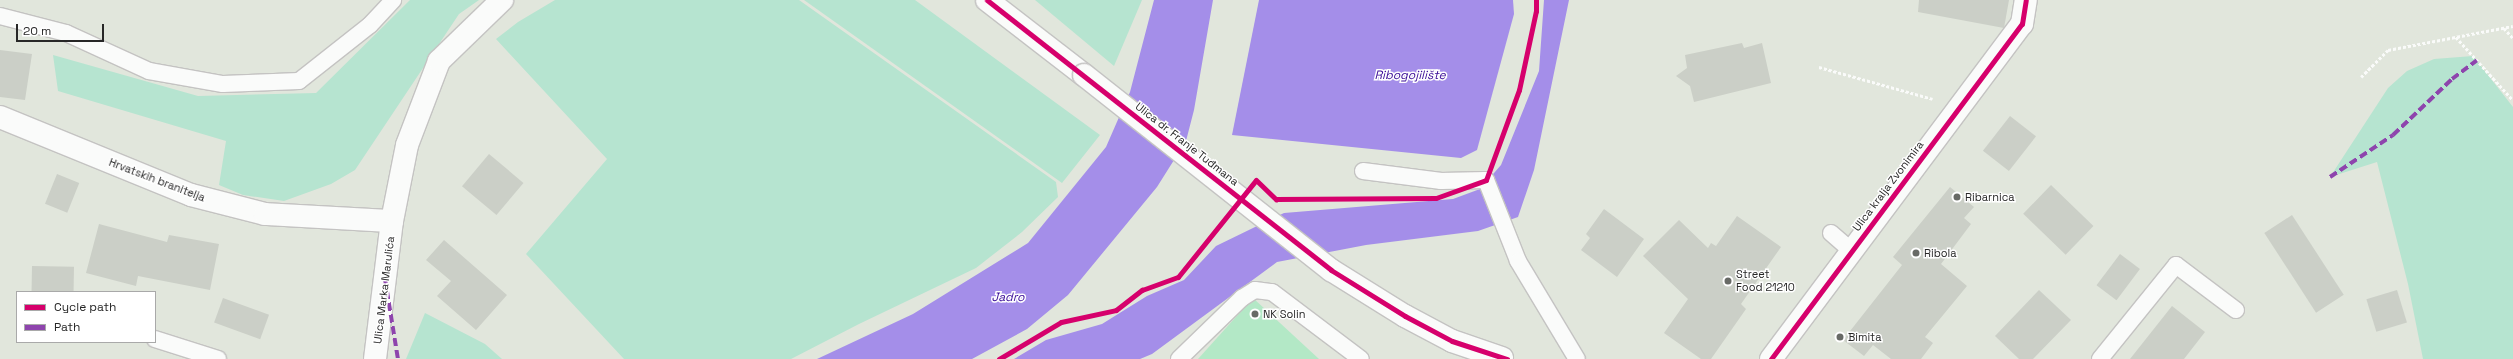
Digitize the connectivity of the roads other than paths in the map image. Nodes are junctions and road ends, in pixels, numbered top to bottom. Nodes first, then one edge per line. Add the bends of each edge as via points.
1 (393, 0) edge
2 (502, 0) edge
3 (987, 0) edge
4 (2026, 0) edge
5 (0, 16) edge
6 (0, 118) edge
7 (1362, 171) dead end
8 (392, 221) junction
9 (1831, 233) dead end
10 (1852, 251) junction
11 (2236, 310) dead end
12 (156, 339) edge
13 (218, 359) edge
14 (376, 359) edge
15 (1179, 359) edge
16 (1361, 359) edge
17 (1505, 359) edge
18 (1577, 359) edge
19 (1771, 359) edge
20 (2100, 359) edge

1 - 5 lane via 370,25 299,81 223,84 149,71 66,33
2 - 8 street, Ulica Marka Marulića via 439,61 407,145
3 - 17 street, Ulica dr. Franje Tuđmana, bridge via 1331,270 1405,316 1452,341
4 - 10 street, Ulica kralja Zvonimira via 2022,24
6 - 8 street, Hrvatskih branitelja via 191,195 265,214
7 - 18 lane via 1441,181 1486,180 1518,261
8 - 14 street, Ulica Marka Marulića
9 - 10 lane
10 - 19 street, Ulica kralja Zvonimira
11 - 20 lane via 2176,266
12 - 13 lane
15 - 16 lane via 1242,298 1255,290 1272,292

